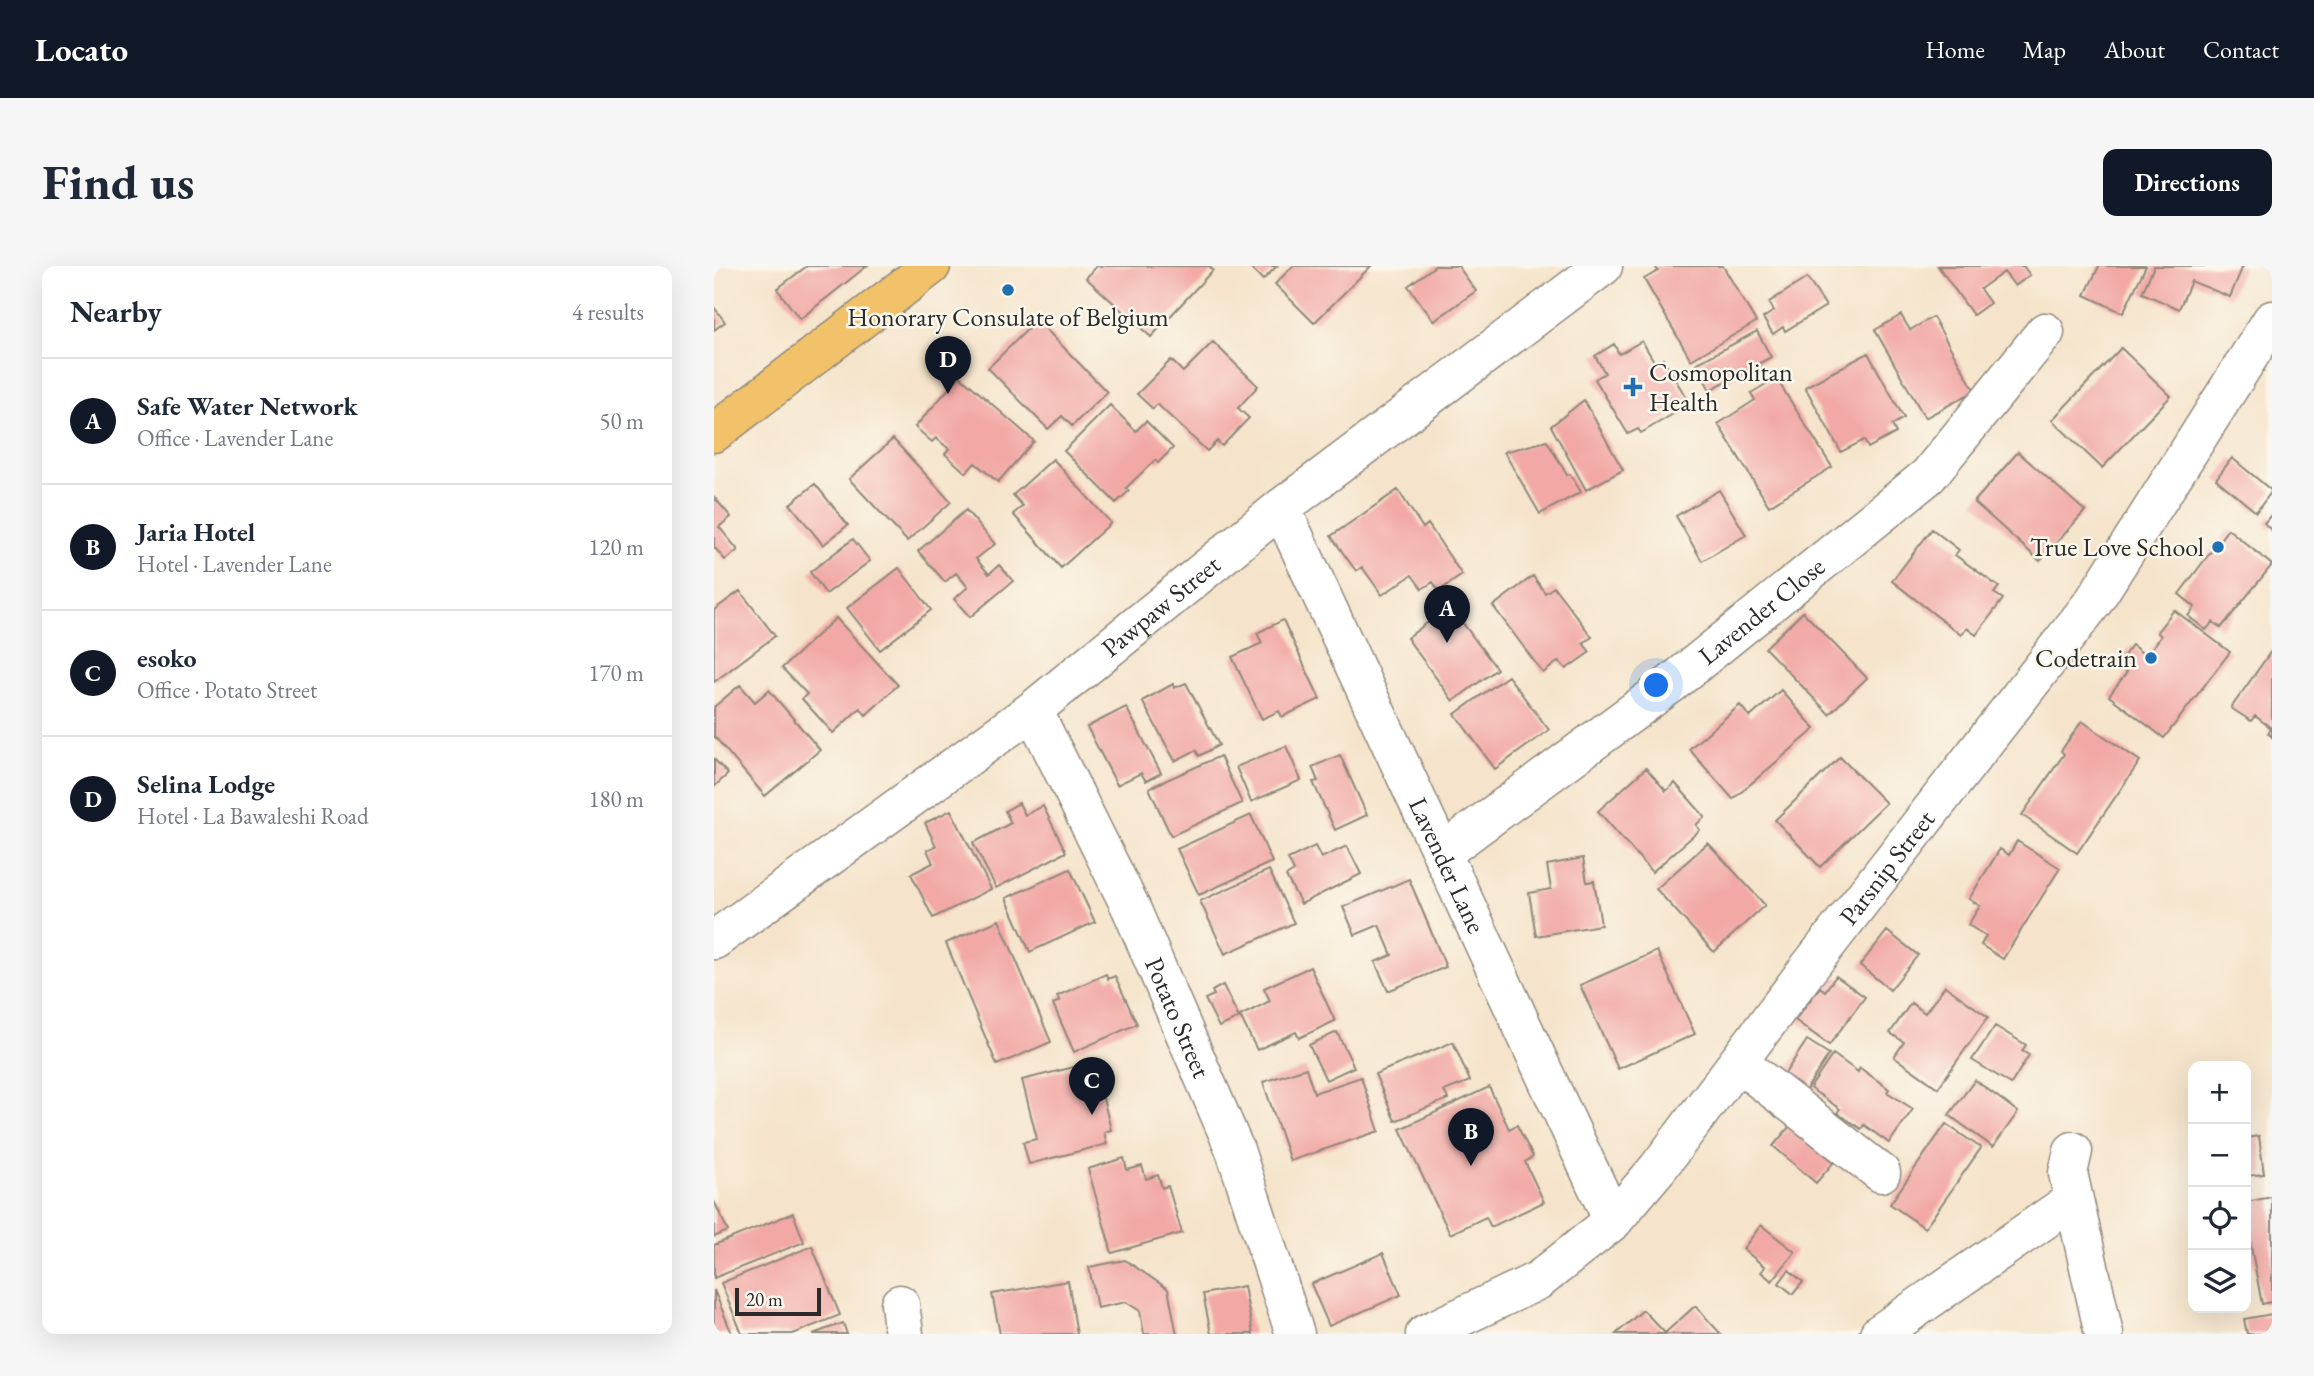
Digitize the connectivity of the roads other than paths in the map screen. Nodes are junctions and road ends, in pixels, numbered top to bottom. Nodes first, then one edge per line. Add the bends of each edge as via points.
1 (932, 266) edge
2 (1603, 266) edge
3 (2272, 320) edge
4 (2045, 332) dead end
5 (714, 433) edge
6 (1281, 508) junction
7 (1033, 710) junction
8 (1441, 853) junction
9 (714, 940) edge
10 (1739, 1063) junction
11 (2073, 1151) dead end
12 (1881, 1173) dead end
13 (2073, 1200) junction
14 (1613, 1220) junction
15 (1295, 1334) edge
16 (1425, 1334) edge
17 (1879, 1334) edge
18 (2104, 1334) edge

1 - 5 main road
2 - 6 street, Pawpaw Street
3 - 10 street, Parsnip Street via 2094,601
4 - 8 street, Lavender Close via 1928,476 1671,684
6 - 7 street, Pawpaw Street
6 - 8 street, Lavender Lane
7 - 9 street, Pawpaw Street
7 - 15 street, Potato Street via 1131,908 1235,1150
8 - 14 street, Lavender Lane
10 - 12 street
10 - 14 street, Parsnip Street
11 - 13 street via 2068,1173
13 - 17 street
13 - 18 street
14 - 16 street, Parsnip Street via 1539,1280

